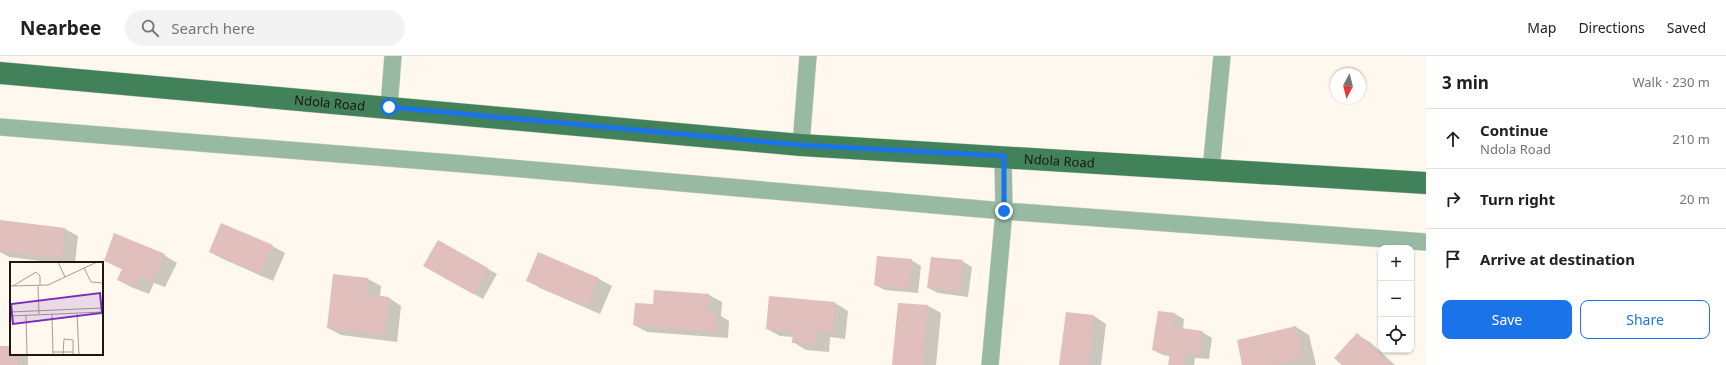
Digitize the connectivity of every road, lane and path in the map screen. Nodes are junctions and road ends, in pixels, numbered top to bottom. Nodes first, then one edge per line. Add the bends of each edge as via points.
1 (394, 56) edge
2 (808, 56) edge
3 (1222, 56) edge
4 (0, 73) edge
5 (389, 107) junction
6 (0, 127) edge
7 (800, 145) junction
8 (1004, 156) junction
9 (1211, 170) junction
10 (1426, 183) edge
11 (1004, 211) junction
12 (1426, 242) edge
13 (990, 365) edge

1 - 5 street
2 - 7 street
3 - 9 street
4 - 5 main road, Ndola Road
5 - 7 main road, Ndola Road
6 - 11 street
7 - 8 main road, Ndola Road
8 - 9 main road, Ndola Road
8 - 11 street
9 - 10 main road, Ndola Road
11 - 12 street
11 - 13 street

